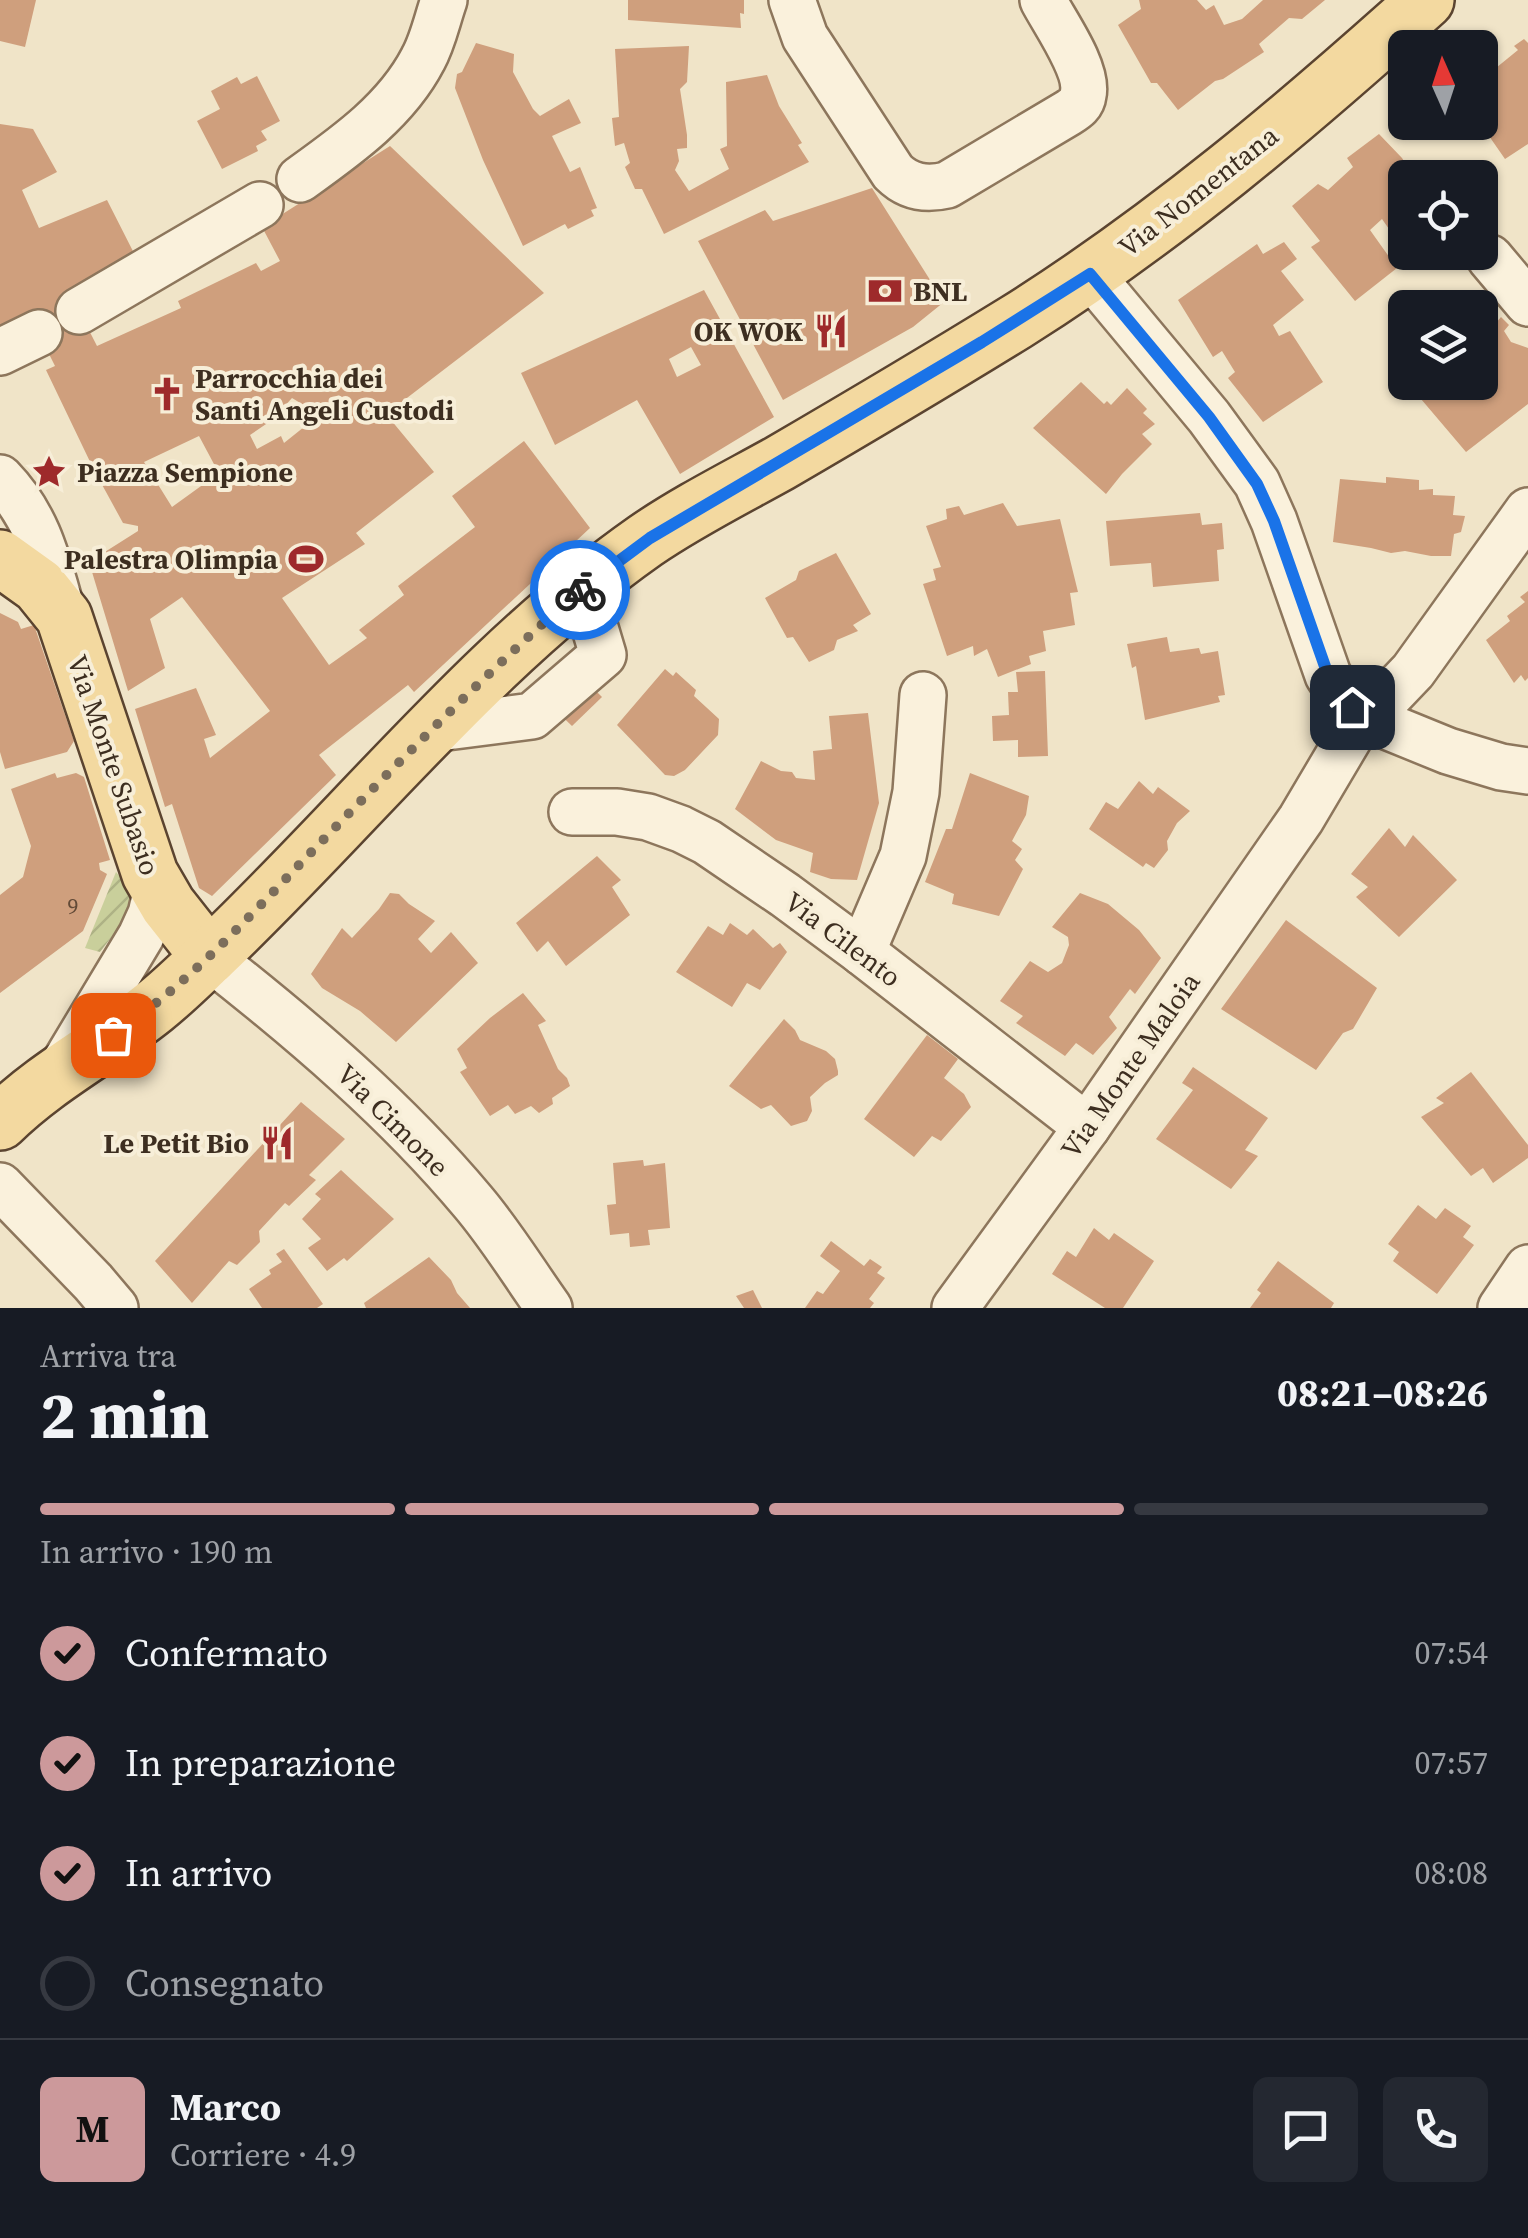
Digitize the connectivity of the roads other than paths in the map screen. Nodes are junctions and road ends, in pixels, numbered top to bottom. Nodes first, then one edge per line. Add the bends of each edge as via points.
1 (444, 0) edge
2 (792, 0) edge
3 (1043, 0) edge
4 (1426, 0) edge
5 (300, 179) dead end
6 (260, 205) dead end
7 (1498, 267) edge
8 (1090, 274) junction
9 (1528, 303) edge
10 (79, 311) dead end
11 (0, 478) edge
12 (1528, 512) edge
13 (0, 558) edge
14 (64, 618) junction
15 (923, 695) dead end
16 (1362, 716) junction
17 (1515, 769) edge
18 (572, 812) dead end
19 (157, 889) junction
20 (862, 952) junction
21 (209, 957) junction
22 (60, 1071) junction
23 (0, 1122) edge
24 (1087, 1127) junction
25 (0, 1186) edge
26 (1528, 1268) edge
27 (115, 1308) edge
28 (549, 1308) edge
29 (955, 1308) edge
30 (1500, 1308) edge

1 - 5 street via 422,62 398,97
2 - 3 street via 804,37 893,172 926,188 947,184 1082,102 1082,73
4 - 8 main road, Via Nomentana via 1236,166
6 - 10 street
7 - 9 street
8 - 16 street via 1257,484 1328,675
8 - 21 main road, Via Nomentana via 650,538 584,588 431,729
11 - 14 street via 40,538
12 - 16 street, Via Monte Maloia via 1413,671
13 - 14 main road via 39,586
14 - 19 main road, Via Monte Subasio
15 - 20 street via 916,792 903,856
16 - 17 street
16 - 24 street, Via Monte Maloia via 1301,818
18 - 20 street, Via Cilento via 634,814 694,835
19 - 21 main road, Via Monte Subasio
19 - 22 street via 142,936
20 - 24 street, Via Cilento
21 - 22 main road, Via Nomentana via 154,1006
21 - 28 street, Via Cimone via 426,1150 475,1204
22 - 23 main road, Via Nomentana
24 - 29 street, Via Monte Maloia
25 - 27 street
26 - 30 street

